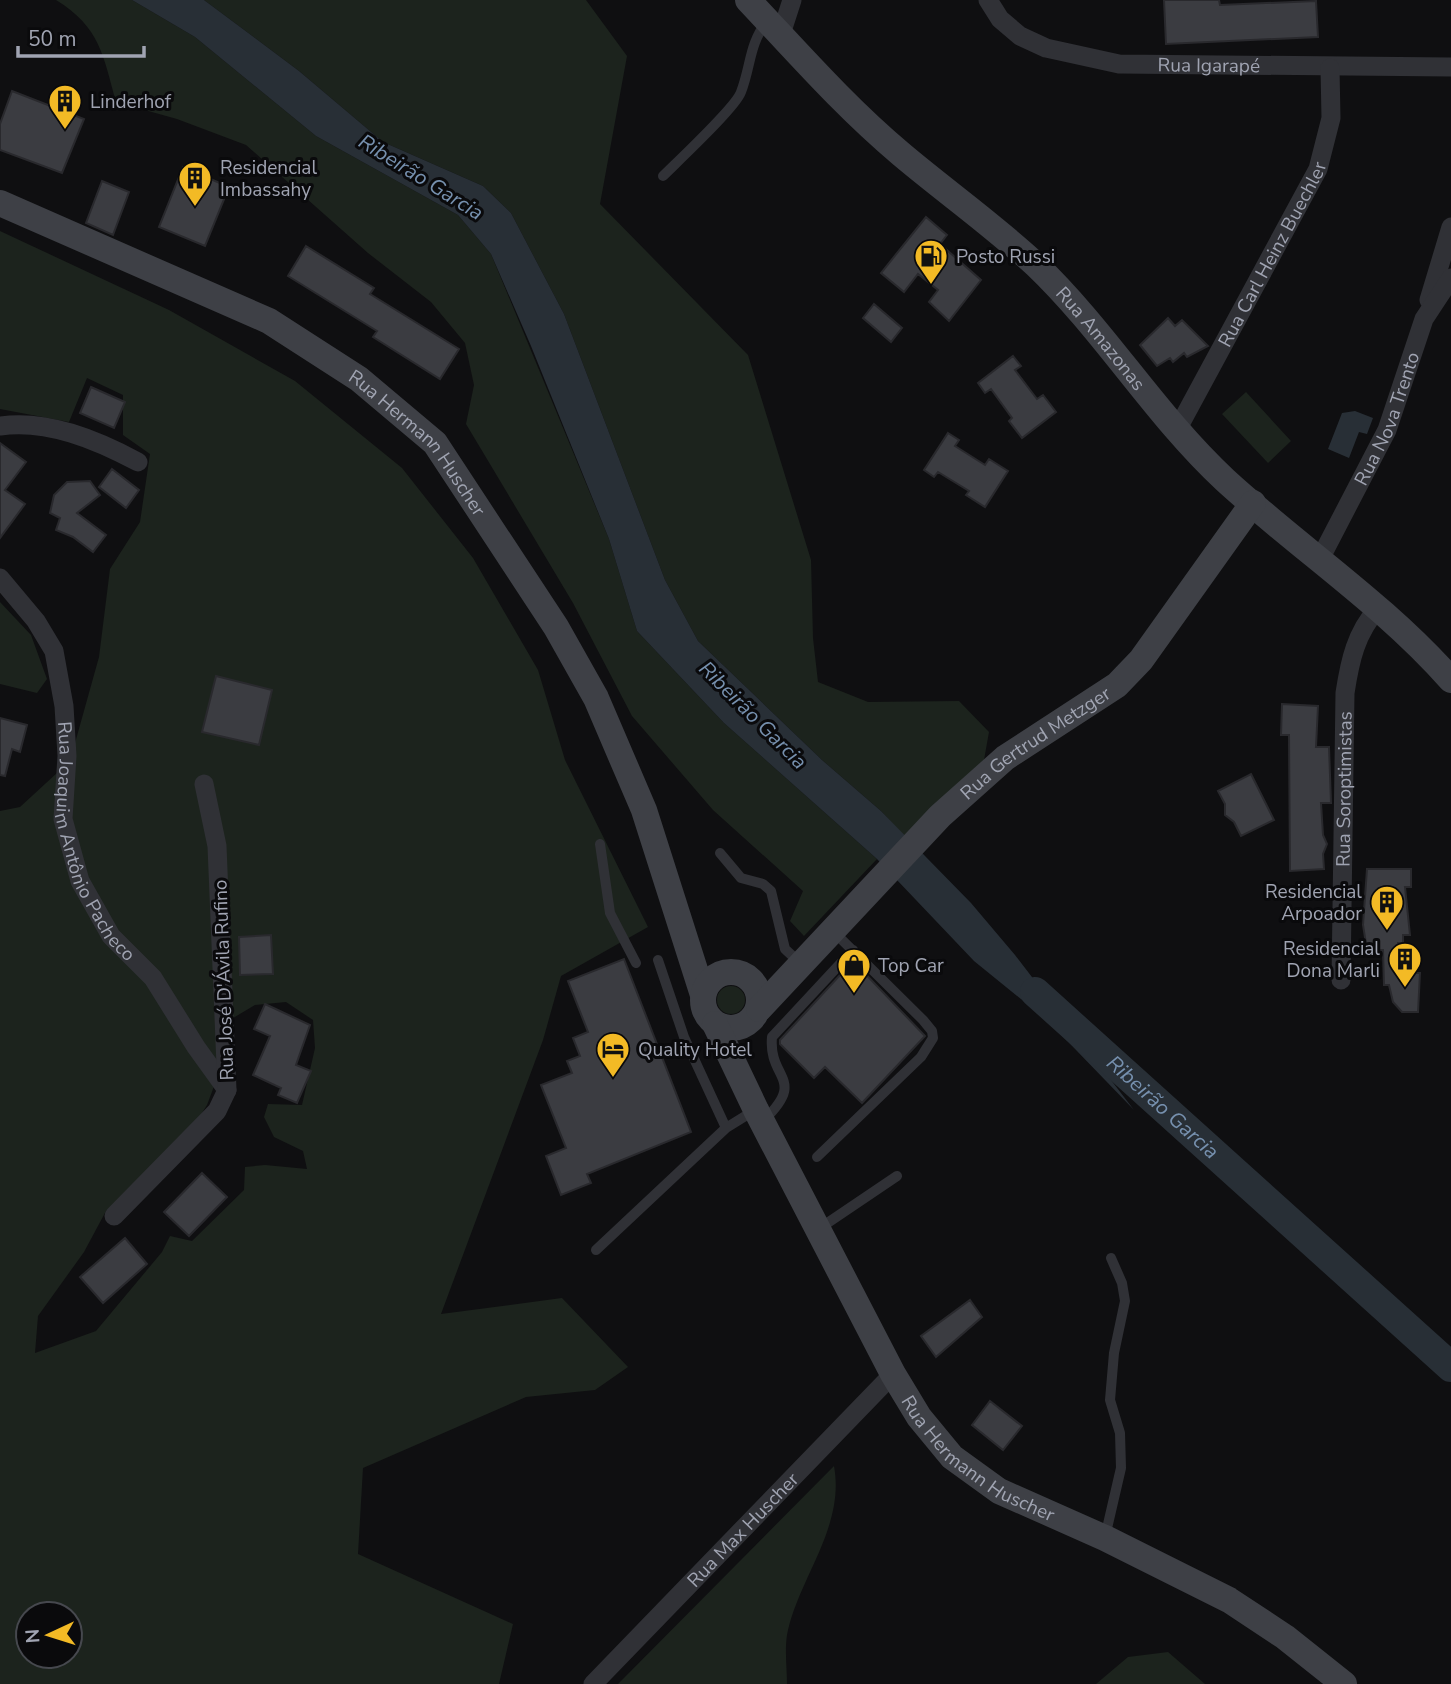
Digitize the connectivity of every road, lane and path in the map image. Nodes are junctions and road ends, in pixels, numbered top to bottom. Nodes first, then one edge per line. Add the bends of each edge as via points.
1 (748, 0) edge
2 (792, 0) edge
3 (988, 0) edge
4 (774, 27) junction
5 (1451, 67) edge
6 (1330, 68) junction
7 (663, 176) dead end
8 (0, 203) edge
9 (1451, 227) edge
10 (1451, 278) edge
11 (1424, 319) junction
12 (0, 426) edge
13 (1177, 430) junction
14 (138, 462) dead end
15 (1253, 503) junction
16 (1320, 559) junction
17 (0, 578) edge
18 (1377, 607) junction
19 (1451, 680) edge
20 (204, 784) dead end
21 (600, 844) dead end
22 (720, 853) dead end
23 (660, 859) junction
24 (832, 930) junction
25 (853, 950) junction
26 (658, 960) dead end
27 (636, 963) dead end
28 (799, 966) junction
29 (738, 974) junction
30 (1341, 979) dead end
31 (703, 995) junction
32 (756, 1014) junction
33 (715, 1024) junction
34 (228, 1090) junction
35 (756, 1110) junction
36 (726, 1128) junction
37 (817, 1157) dead end
38 (897, 1175) dead end
39 (114, 1216) dead end
40 (819, 1228) junction
41 (596, 1250) dead end
42 (1111, 1258) dead end
43 (893, 1374) junction
44 (1105, 1538) junction
45 (593, 1684) edge
46 (1344, 1684) edge

1 - 4 main road, Rua Amazonas
2 - 4 street
3 - 6 street, Rua Igarapé via 1000,19 1020,36 1083,58 1156,66
4 - 7 lane via 756,35 741,94
4 - 13 main road, Rua Amazonas via 858,116 1036,265
5 - 6 street, Rua Igarapé
6 - 13 street, Rua Carl Heinz Buechler via 1331,118 1318,169
8 - 23 main road, Rua Hermann Huscher via 269,321 359,379 435,443 556,627 596,698
9 - 11 street
10 - 11 street, Rua Nova Trento
11 - 16 street, Rua Nova Trento via 1387,430
12 - 14 street via 72,434 98,441
13 - 15 main road, Rua Amazonas
15 - 16 main road, Rua Amazonas
15 - 24 main road, Rua Gertrud Metzger via 1141,660 1117,685 1005,758 940,816
16 - 18 main road, Rua Amazonas
17 - 34 street, Rua Joaquim Antônio Pacheco via 54,651 67,756 63,819 80,881 111,936 153,978
18 - 19 main road, Rua Amazonas
18 - 30 street, Rua Soroptimistas via 1349,662 1345,693
20 - 34 street, Rua José D'Ávila Rufino via 217,846
21 - 27 lane via 610,913
22 - 28 lane via 741,878 771,891 785,949
23 - 29 main road, Rua Hermann Huscher via 699,939 712,958
23 - 31 main road, Rua Hermann Huscher
24 - 25 lane
24 - 28 main road, Rua Gertrud Metzger
25 - 35 lane via 772,1037 785,1094 780,1105
25 - 37 lane via 923,1020 933,1038 921,1057
26 - 36 lane via 684,1037
28 - 29 main road via 761,976
28 - 32 main road, Rua Gertrud Metzger
29 - 31 main road via 712,979
29 - 32 main road via 756,985 760,996
31 - 33 main road
32 - 33 main road via 739,1028
32 - 35 main road, Rua Hermann Huscher via 746,1040
33 - 35 main road, Rua Hermann Huscher
34 - 39 street, Rua José D'Ávila Rufino via 217,1111
35 - 36 lane
35 - 40 main road, Rua Hermann Huscher
36 - 41 lane
38 - 40 lane
40 - 43 main road, Rua Hermann Huscher
42 - 44 lane via 1125,1301 1110,1400 1120,1433 1121,1468
43 - 44 main road, Rua Hermann Huscher via 919,1417 952,1457 974,1475 999,1491
43 - 45 street, Rua Max Huscher
44 - 46 main road, Rua Hermann Huscher via 1229,1600

